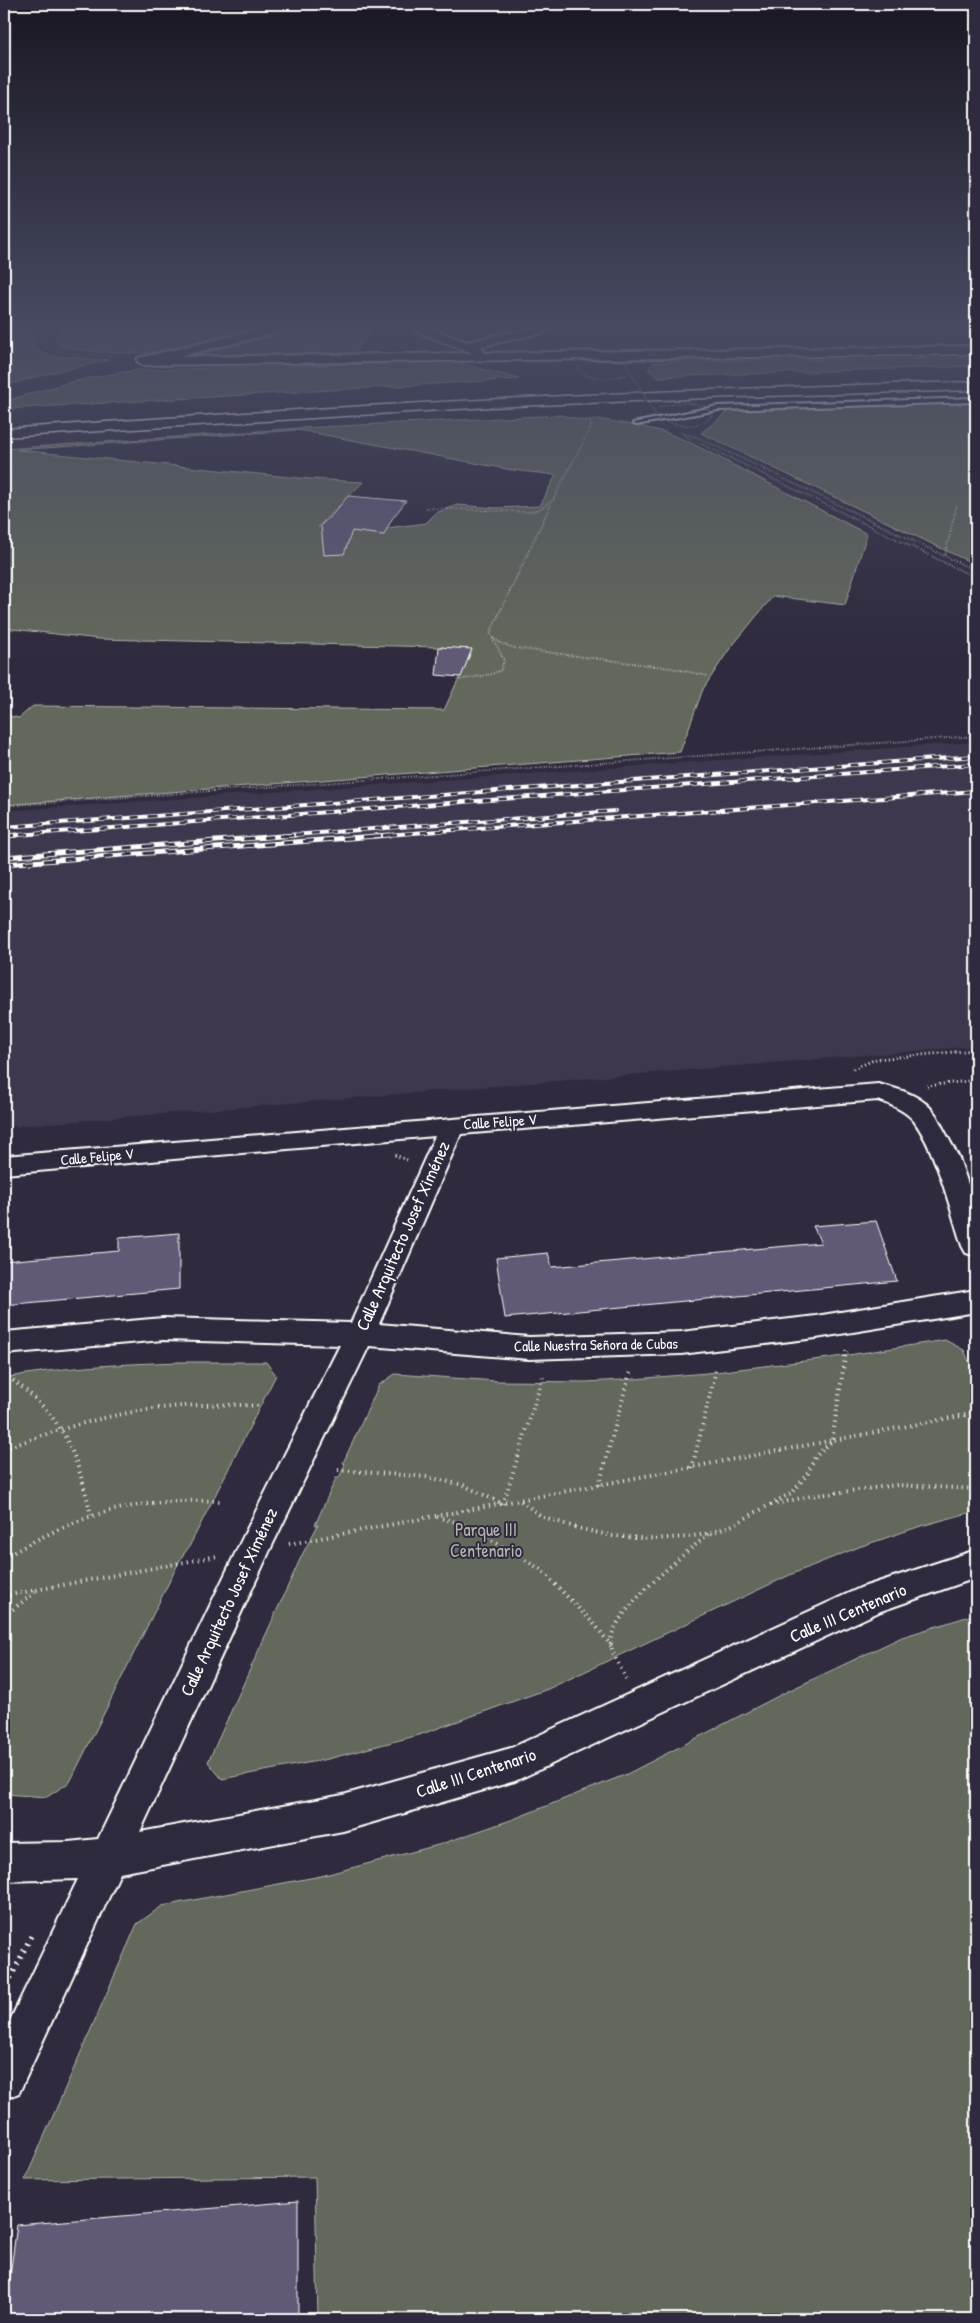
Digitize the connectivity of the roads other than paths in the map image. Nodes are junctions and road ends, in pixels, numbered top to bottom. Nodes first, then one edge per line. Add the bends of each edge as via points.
1 (452, 1126) junction
2 (4, 1165) edge
3 (976, 1246) edge
4 (976, 1301) edge
5 (360, 1334) junction
6 (4, 1343) edge
7 (976, 1564) edge
8 (110, 1856) junction
9 (4, 1862) edge
10 (4, 2078) edge

1 - 2 street, Calle Felipe V
1 - 3 street, Calle Felipe V via 878,1092 900,1098 923,1115 946,1158
1 - 5 street, Calle Arquitecto Josef Ximénez
4 - 5 street, Calle Nuestra Señora de Cubas via 816,1327 681,1343 529,1348
5 - 6 street, Calle Nuestra Señora de Cubas via 164,1329
5 - 8 street, Calle Arquitecto Josef Ximénez via 255,1547
7 - 8 street, Calle III Centenario via 872,1599 515,1764 343,1813
8 - 9 street, Calle III Centenario via 68,1861
8 - 10 street, Calle Arquitecto Josef Ximénez

